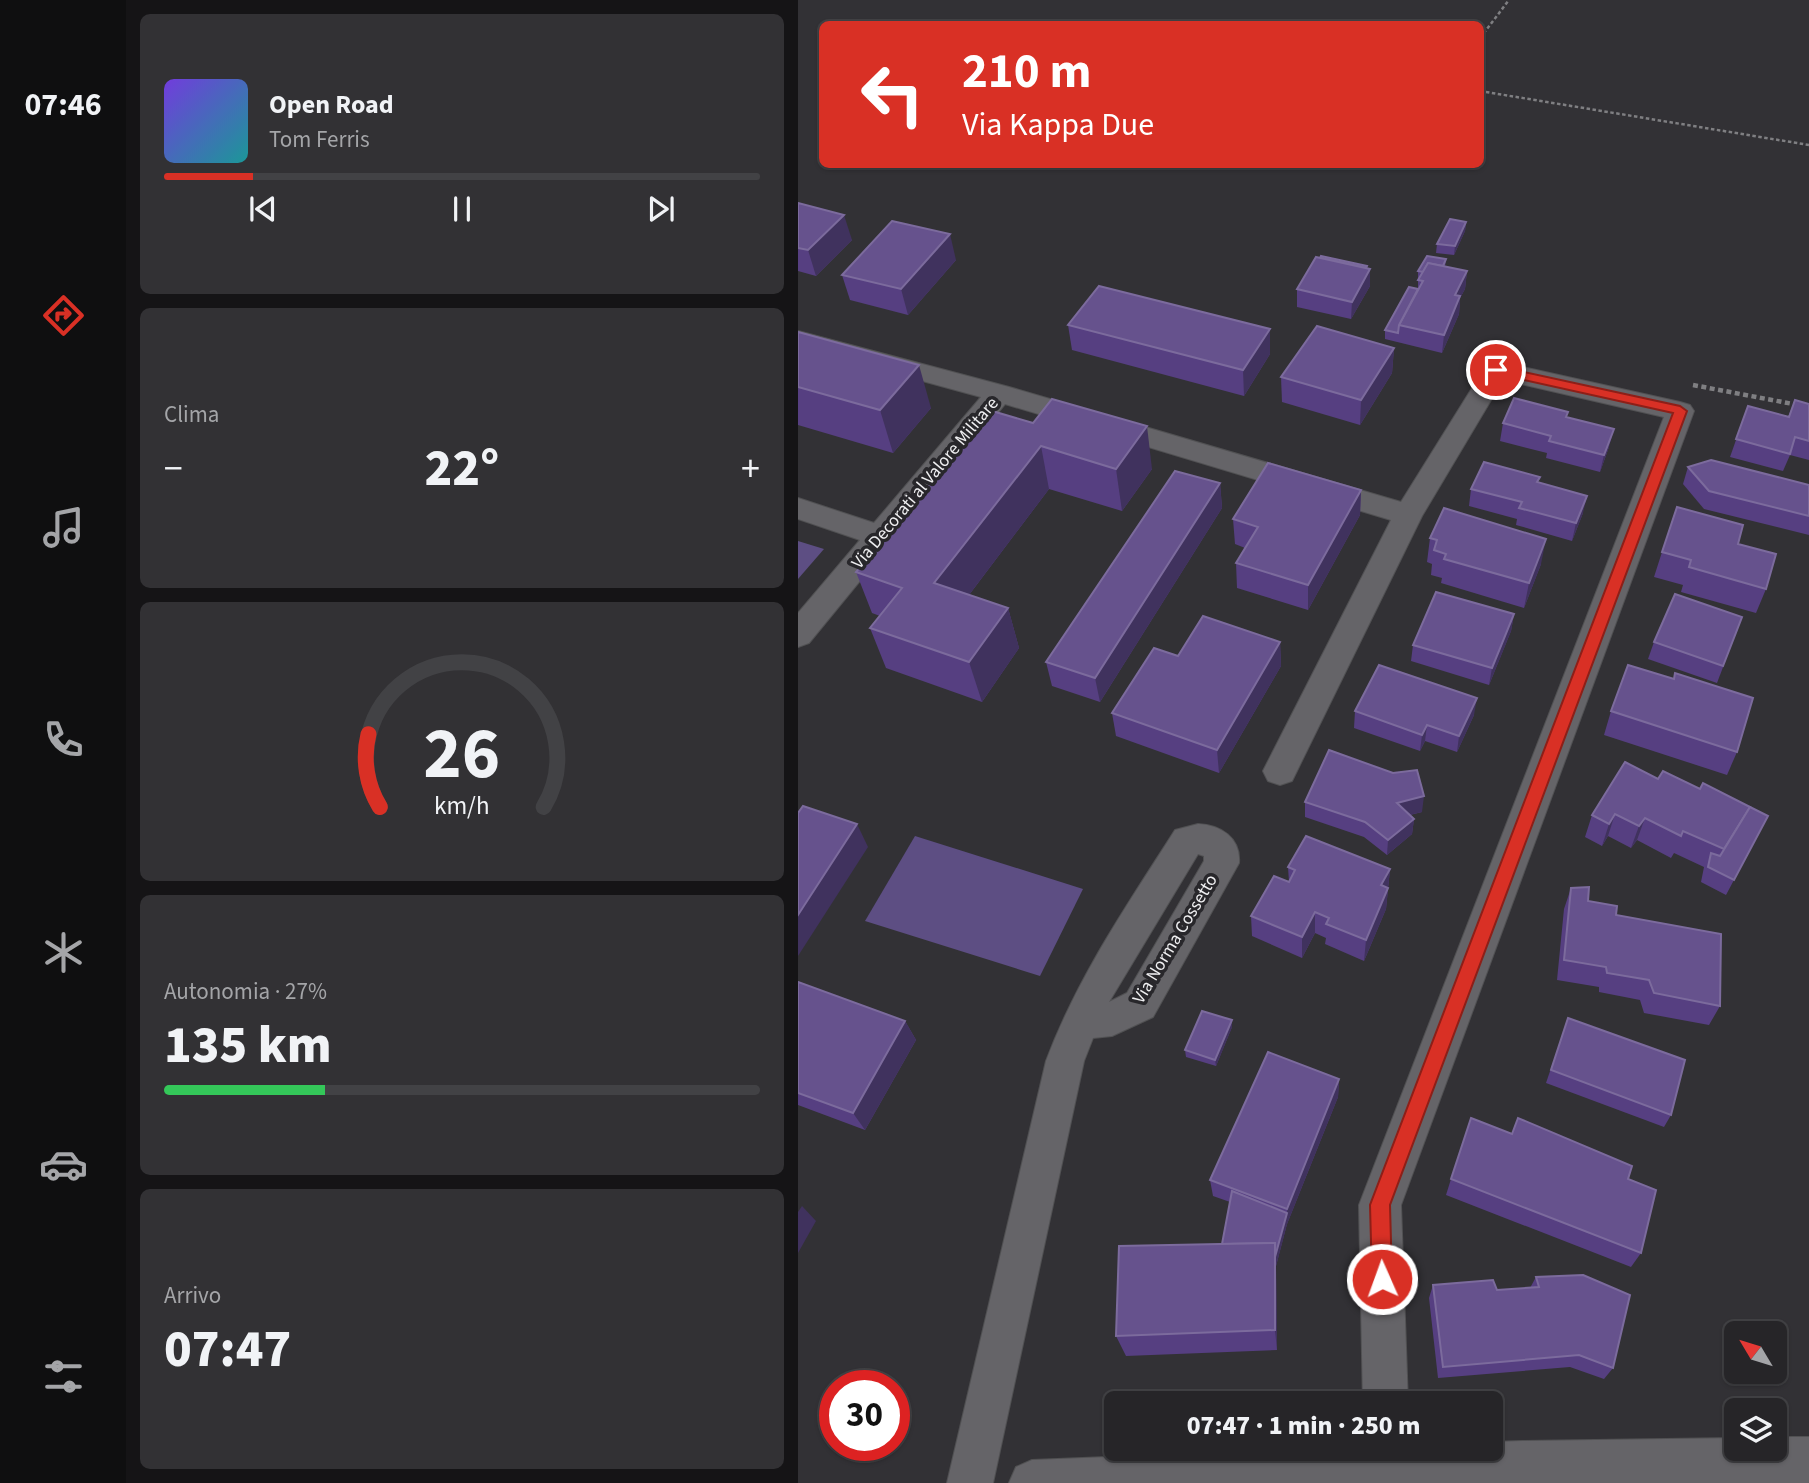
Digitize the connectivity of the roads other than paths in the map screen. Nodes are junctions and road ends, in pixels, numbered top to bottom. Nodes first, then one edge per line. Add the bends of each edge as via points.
1 (798, 339) edge
2 (999, 393) junction
3 (798, 508) edge
4 (1408, 515) junction
5 (880, 536) junction
6 (798, 635) edge
7 (1280, 771) dead end
8 (1081, 1018) junction
9 (1385, 1391) edge
10 (1357, 1461) edge
11 (1409, 1461) edge
12 (1800, 1468) edge
13 (1686, 1472) edge
14 (1538, 1473) edge
15 (970, 1483) edge
16 (1032, 1483) edge

1 - 2 street
2 - 4 street, Via Decorati al Valore Militare
2 - 5 street, Via Decorati al Valore Militare
3 - 5 street
4 - 7 street
4 - 9 street via 1496,370 1680,411 1380,1205
5 - 6 street, Via Decorati al Valore Militare
8 - 8 street, Via Norma Cossetto via 1098,1022 1140,1005 1221,863 1222,851 1212,840 1187,841
8 - 15 street, Via Norma Cossetto via 1065,1061
10 - 16 street
11 - 14 street
12 - 13 street
13 - 14 street

